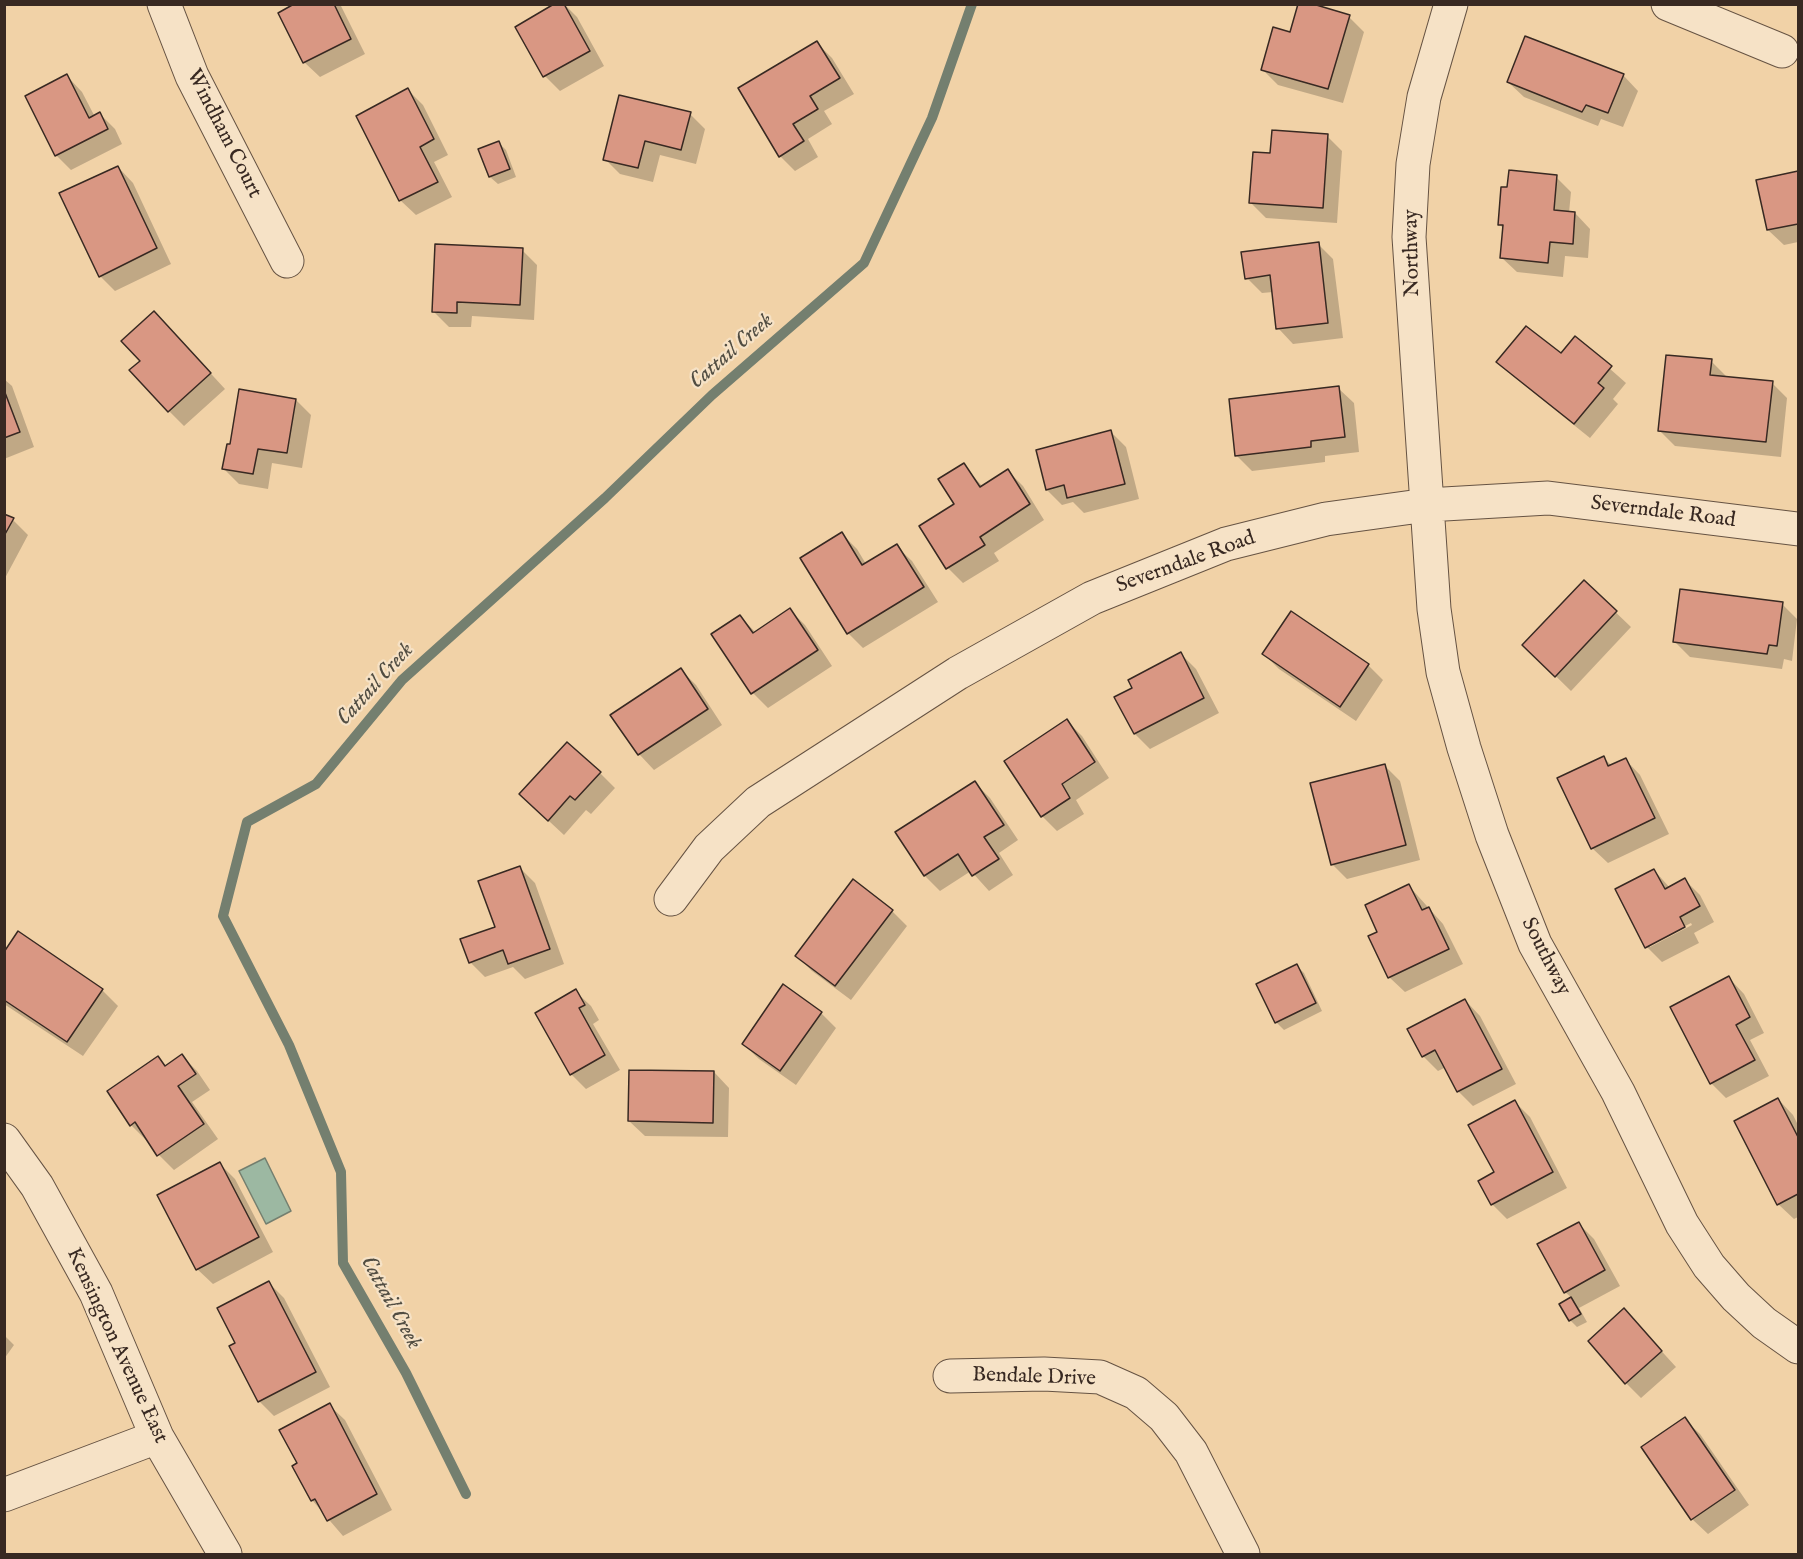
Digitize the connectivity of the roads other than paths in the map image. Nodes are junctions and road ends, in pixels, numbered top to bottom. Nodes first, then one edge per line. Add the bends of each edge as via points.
1 (164, 4) edge
2 (1451, 4) edge
3 (1668, 4) edge
4 (1782, 51) dead end
5 (287, 261) dead end
6 (1427, 505) junction
7 (1798, 530) edge
8 (671, 899) dead end
9 (4, 1140) edge
10 (1798, 1347) edge
11 (950, 1376) dead end
12 (157, 1437) junction
13 (4, 1495) edge
14 (225, 1554) edge
15 (1243, 1554) edge

1 - 5 street, Windham Court via 192,76
2 - 6 street, Northway via 1424,97 1413,164 1409,237
3 - 4 street
6 - 7 street, Severndale Road via 1548,498
6 - 8 street, Severndale Road via 1326,519 1226,544 1092,598 958,672 758,802 709,848
6 - 10 street, Southway via 1443,672 1492,835 1535,944 1618,1092 1682,1224 1709,1266 1764,1323
9 - 12 street, Kensington Avenue East via 37,1186 96,1293
11 - 15 street, Bendale Drive via 1100,1377 1136,1393 1164,1417 1191,1452
12 - 13 street
12 - 14 street, Kensington Avenue East

